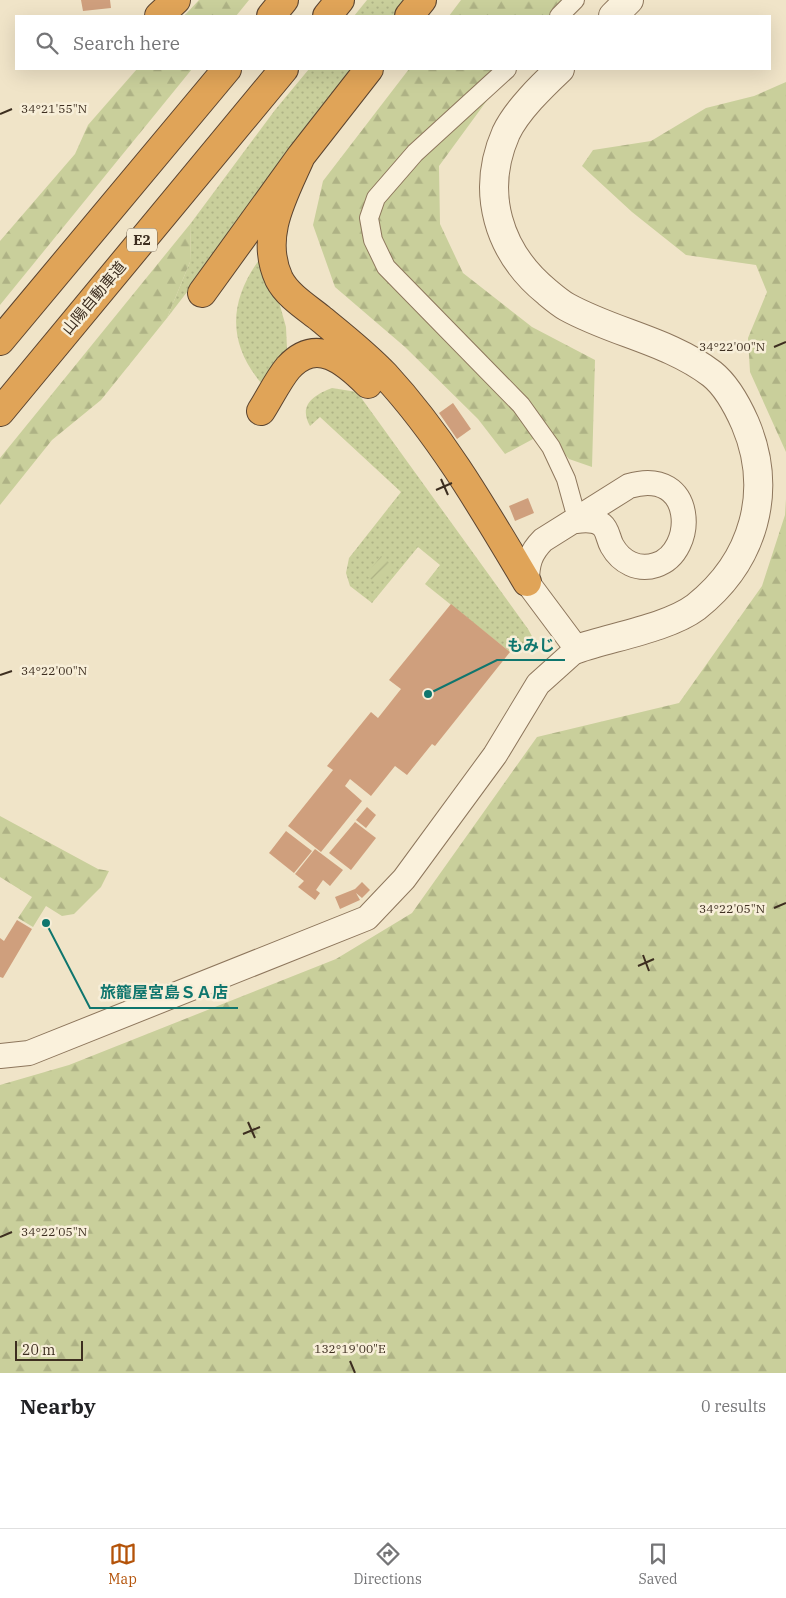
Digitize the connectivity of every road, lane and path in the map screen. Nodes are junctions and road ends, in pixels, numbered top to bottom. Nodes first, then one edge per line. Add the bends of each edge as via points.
1 (176, 0) edge
2 (284, 0) edge
3 (340, 0) edge
4 (422, 0) edge
5 (575, 0) edge
6 (630, 0) edge
7 (160, 15) edge
8 (272, 15) edge
9 (328, 15) edge
10 (410, 15) edge
11 (560, 15) edge
12 (614, 15) edge
13 (226, 70) edge
14 (283, 70) edge
15 (368, 70) edge
16 (505, 70) edge
17 (559, 70) edge
18 (301, 156) junction
19 (202, 292) dead end
20 (0, 342) edge
21 (261, 411) dead end
22 (0, 412) edge
23 (575, 514) junction
24 (526, 582) junction
25 (577, 649) junction
26 (0, 1056) edge

1 - 7 highway
2 - 8 highway
3 - 9 highway
4 - 10 highway
5 - 11 street
6 - 12 street
13 - 20 highway
14 - 22 highway, 山陽自動車道 / E2
15 - 18 highway
16 - 23 street via 416,153 376,198 369,218 373,240 386,267 521,405 551,447 566,479
17 - 25 street via 535,93 507,132 496,164 493,192 499,225 512,254 533,280 566,307 680,353 714,375 736,402 753,443 758,482 756,516 744,551 722,583 694,608 663,623
18 - 19 highway
18 - 24 highway via 278,206 271,237 273,259 280,280 293,297 365,355 407,399 466,482
21 - 24 highway via 288,368 302,358 317,353 333,355 347,364 393,410 453,492
23 - 23 street via 629,486 644,481 658,483 670,489 680,502 683,530 679,545 670,557 658,565 643,568 619,557 602,525
23 - 24 street via 536,548 529,559
24 - 25 street
25 - 26 street via 538,684 495,755 450,817 404,879 367,918 29,1053

